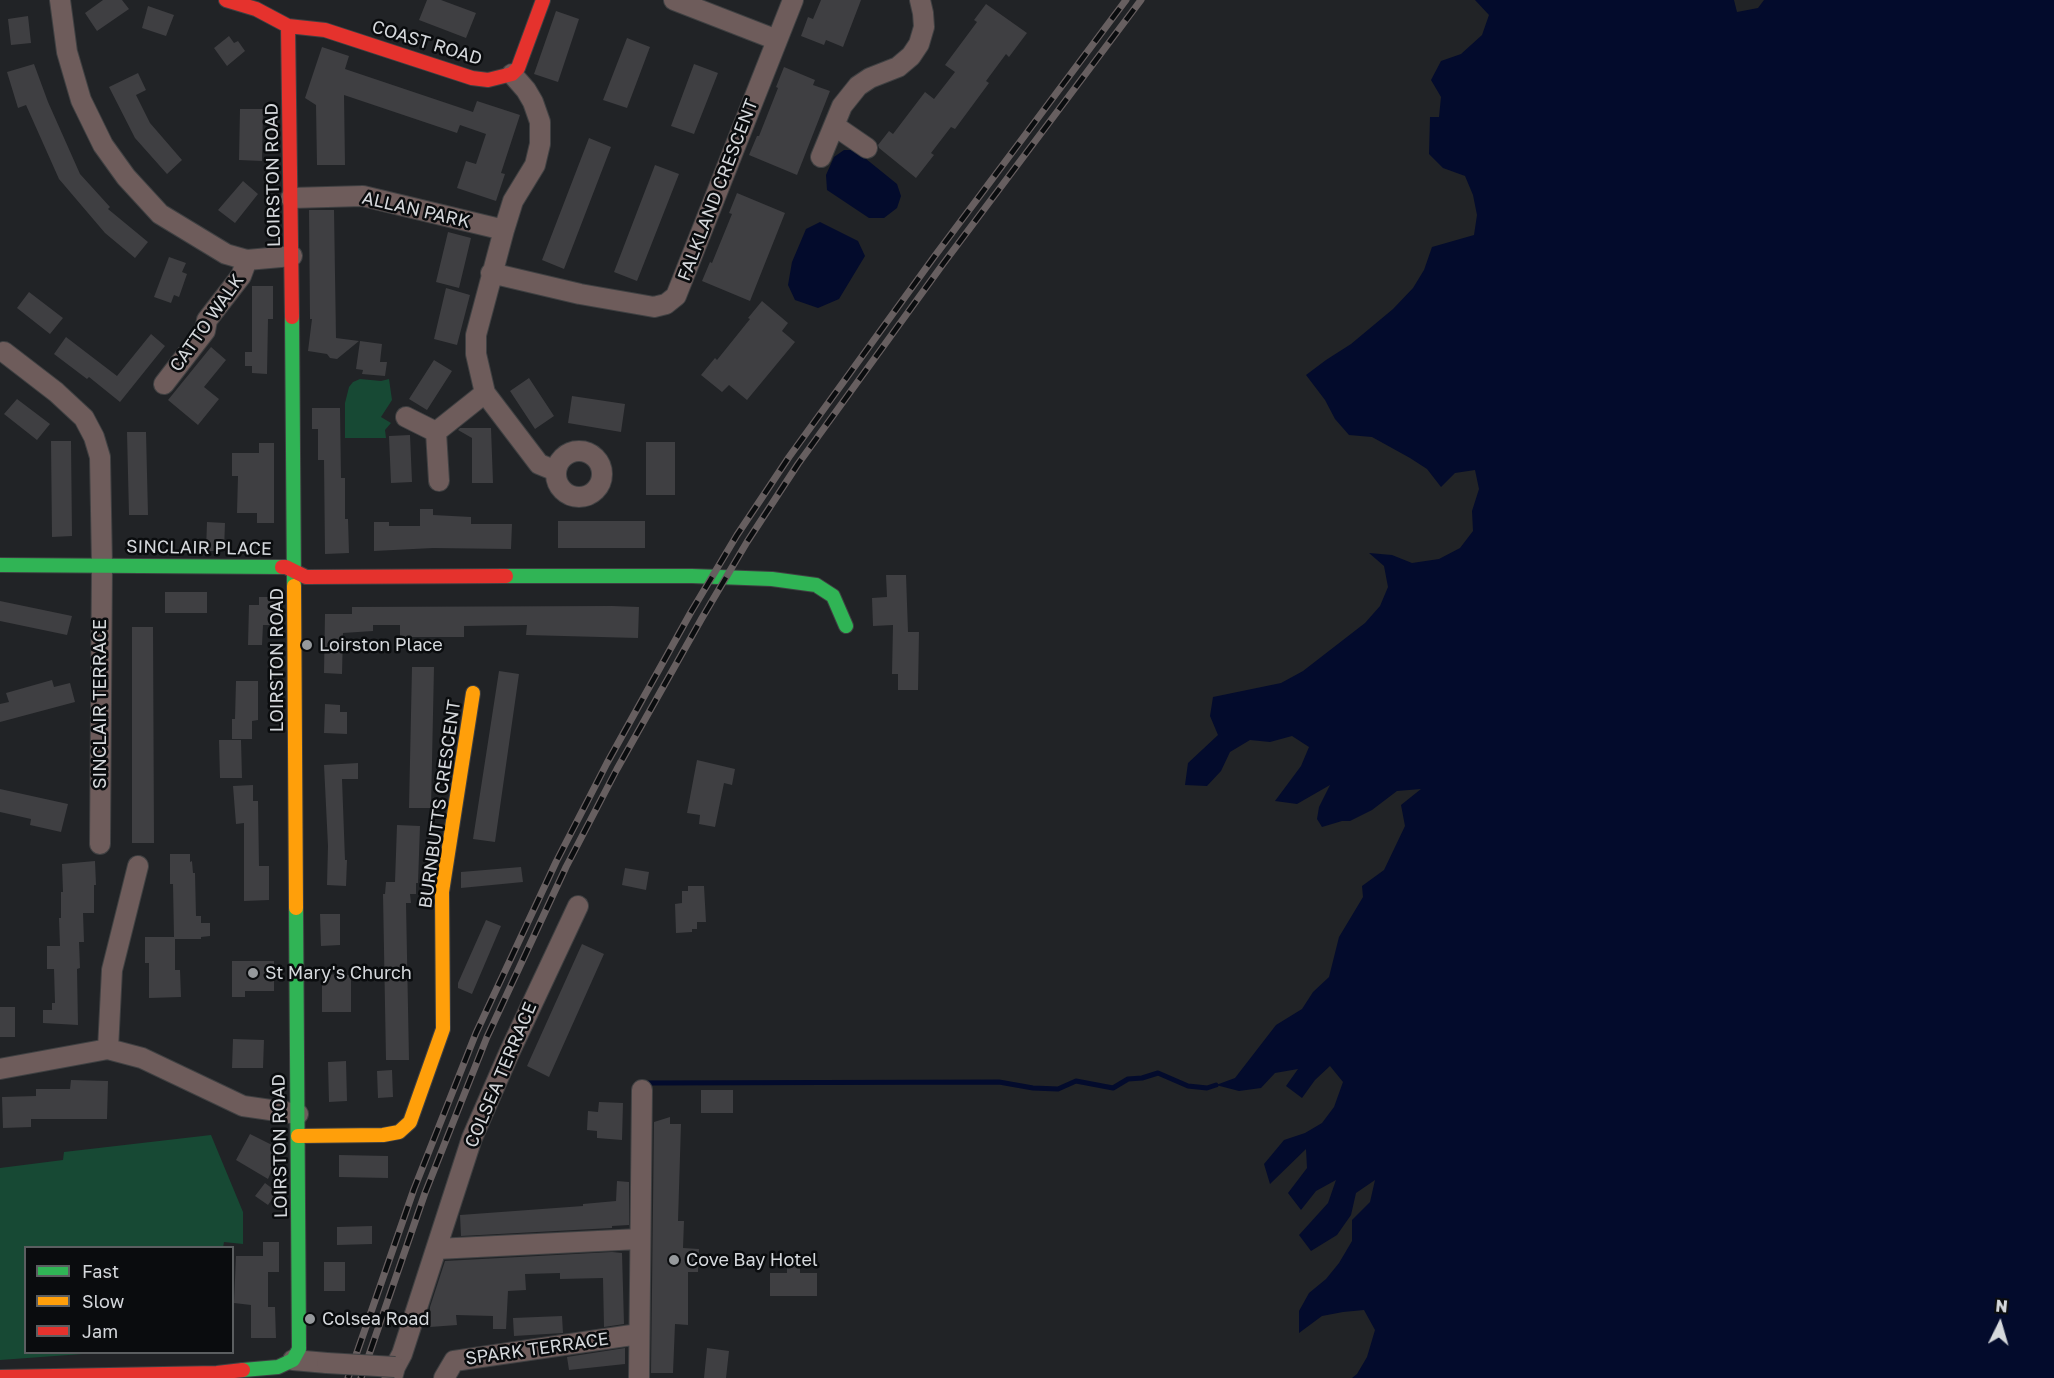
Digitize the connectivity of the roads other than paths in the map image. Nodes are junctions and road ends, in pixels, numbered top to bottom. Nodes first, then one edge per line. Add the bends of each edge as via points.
1 (60, 0) edge
2 (226, 0) edge
3 (543, 0) edge
4 (674, 0) edge
5 (793, 0) edge
6 (920, 0) edge
7 (288, 26) junction
8 (777, 40) junction
9 (512, 74) junction
10 (835, 126) junction
11 (867, 148) dead end
12 (821, 157) dead end
13 (291, 198) junction
14 (504, 230) junction
15 (292, 255) junction
16 (247, 260) junction
17 (491, 273) junction
18 (4, 352) dead end
19 (164, 384) dead end
20 (485, 393) junction
21 (406, 417) dead end
22 (436, 432) junction
23 (556, 471) dead end
24 (439, 481) dead end
25 (0, 565) edge
26 (102, 565) junction
27 (294, 570) junction
28 (846, 626) dead end
29 (473, 693) dead end
30 (100, 844) dead end
31 (138, 866) dead end
32 (578, 906) dead end
33 (108, 1049) junction
34 (0, 1069) edge
35 (642, 1090) dead end
36 (298, 1114) junction
37 (298, 1136) junction
38 (639, 1239) junction
39 (435, 1249) junction
40 (639, 1334) junction
41 (293, 1360) junction
42 (393, 1372) edge
43 (0, 1377) edge
44 (444, 1378) edge
45 (639, 1378) edge

1 - 16 street via 67,52 81,100 103,145 126,177 160,214 225,254
2 - 7 street via 256,9
3 - 9 street via 526,50
4 - 8 street
5 - 8 street, FALKLAND CRESCENT
6 - 10 street via 924,27 911,56 898,67 858,86 842,106
7 - 9 street, COAST ROAD via 325,30 472,78 488,80
7 - 13 street, LOIRSTON ROAD
8 - 17 street, FALKLAND CRESCENT via 676,296 654,307
9 - 14 street via 533,102 540,122 540,144 535,165 513,201
10 - 11 street
10 - 12 street
13 - 14 street, ALLAN PARK via 363,196
13 - 15 street, LOIRSTON ROAD
14 - 17 street
15 - 16 street
15 - 27 street, LOIRSTON ROAD
16 - 19 street, CATTO WALK via 241,276 207,320 205,331
17 - 20 street via 477,334 476,354
18 - 26 street, SINCLAIR TERRACE via 63,398 84,418 94,437 100,458
20 - 22 street
20 - 23 street via 539,464
21 - 22 street
22 - 24 street
25 - 26 street, SINCLAIR PLACE
26 - 27 street, SINCLAIR PLACE
26 - 30 street, SINCLAIR TERRACE
27 - 28 street via 306,577 772,579 816,585 832,596
27 - 36 street, LOIRSTON ROAD
29 - 37 street, BURNBUTTS CRESCENT via 442,892 443,1029 410,1122 399,1132 382,1135
31 - 33 street via 112,970
32 - 39 street, COLSEA TERRACE via 472,1138
33 - 34 street
33 - 36 street via 142,1058 243,1106
35 - 38 street
36 - 37 street, LOIRSTON ROAD
37 - 41 street, LOIRSTON ROAD via 300,1343
38 - 39 street
38 - 40 street
39 - 42 street
40 - 44 street, SPARK TERRACE via 454,1361
40 - 45 street
41 - 42 street, bridge
41 - 43 street via 279,1367 217,1373

